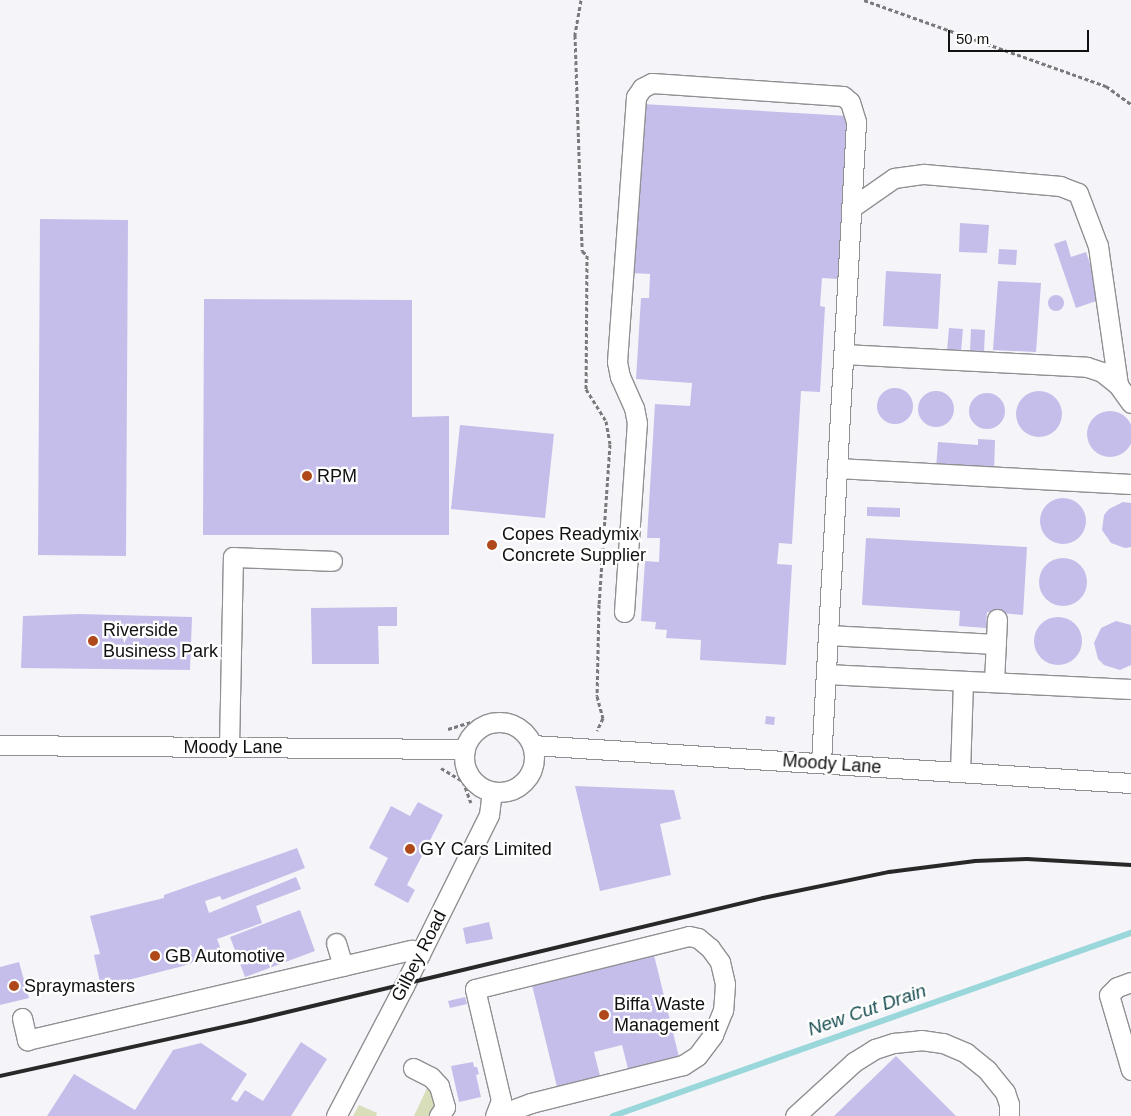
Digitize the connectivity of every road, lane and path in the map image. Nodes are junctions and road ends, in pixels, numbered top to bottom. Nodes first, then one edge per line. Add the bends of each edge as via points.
1 (581, 0) edge
2 (864, 0) edge
3 (1131, 104) edge
4 (851, 208) junction
5 (843, 354) junction
6 (1118, 385) junction
7 (1131, 403) edge
8 (837, 468) junction
9 (1131, 484) edge
10 (332, 562) dead end
11 (624, 612) dead end
12 (997, 619) dead end
13 (828, 635) junction
14 (996, 644) junction
15 (826, 674) junction
16 (963, 681) junction
17 (994, 682) junction
18 (1131, 689) edge
19 (0, 745) edge
20 (532, 745) junction
21 (229, 747) junction
22 (465, 749) junction
23 (596, 749) junction
24 (821, 763) junction
25 (432, 767) dead end
26 (960, 772) junction
27 (1131, 783) edge
28 (492, 792) junction
29 (472, 810) dead end
30 (336, 943) dead end
31 (420, 954) junction
32 (343, 966) junction
33 (1131, 982) edge
34 (22, 1018) dead end
35 (413, 1068) dead end
36 (1131, 1070) edge
37 (336, 1116) edge
38 (439, 1116) edge
39 (495, 1116) edge
40 (796, 1116) edge
41 (1009, 1116) edge

1 - 23 path via 575,35 582,250 586,255 586,389 606,421 610,444 598,604 597,696 603,718 598,727
2 - 3 path via 1106,86
4 - 5 street
4 - 6 street via 894,178 924,174 1060,186 1078,193 1098,246
4 - 11 street via 856,122 850,102 843,96 652,83 642,88 636,97 617,362 637,423
5 - 6 street via 1087,367 1102,372
5 - 8 street
6 - 7 street
8 - 9 street
8 - 13 street
10 - 21 street via 233,557
12 - 14 street
13 - 14 street
13 - 15 street
14 - 17 street
15 - 16 street
15 - 24 street
16 - 17 street
16 - 26 street
17 - 18 street
19 - 21 street, Moody Lane
20 - 22 street via 523,732 503,722 478,729
20 - 23 street, Moody Lane
20 - 28 street via 533,765 524,782 514,789
21 - 22 street, Moody Lane
22 - 28 street via 465,765 470,776
23 - 24 street, Moody Lane
24 - 26 street, Moody Lane
25 - 29 path via 440,767 463,782
26 - 27 street, Moody Lane
28 - 31 street, Gilbey Road via 489,815
30 - 32 street
31 - 32 street via 412,950
31 - 37 street, Gilbey Road
32 - 34 street via 27,1040
33 - 36 street via 1116,987 1109,995
35 - 38 street via 432,1077 439,1086 445,1107
39 - 39 street via 683,1065 696,1056 713,1035 723,1010 725,984 720,962 710,948 690,936 475,989 501,1100
40 - 41 street via 854,1062 875,1049 921,1040 944,1043 966,1053 987,1070 1005,1092

